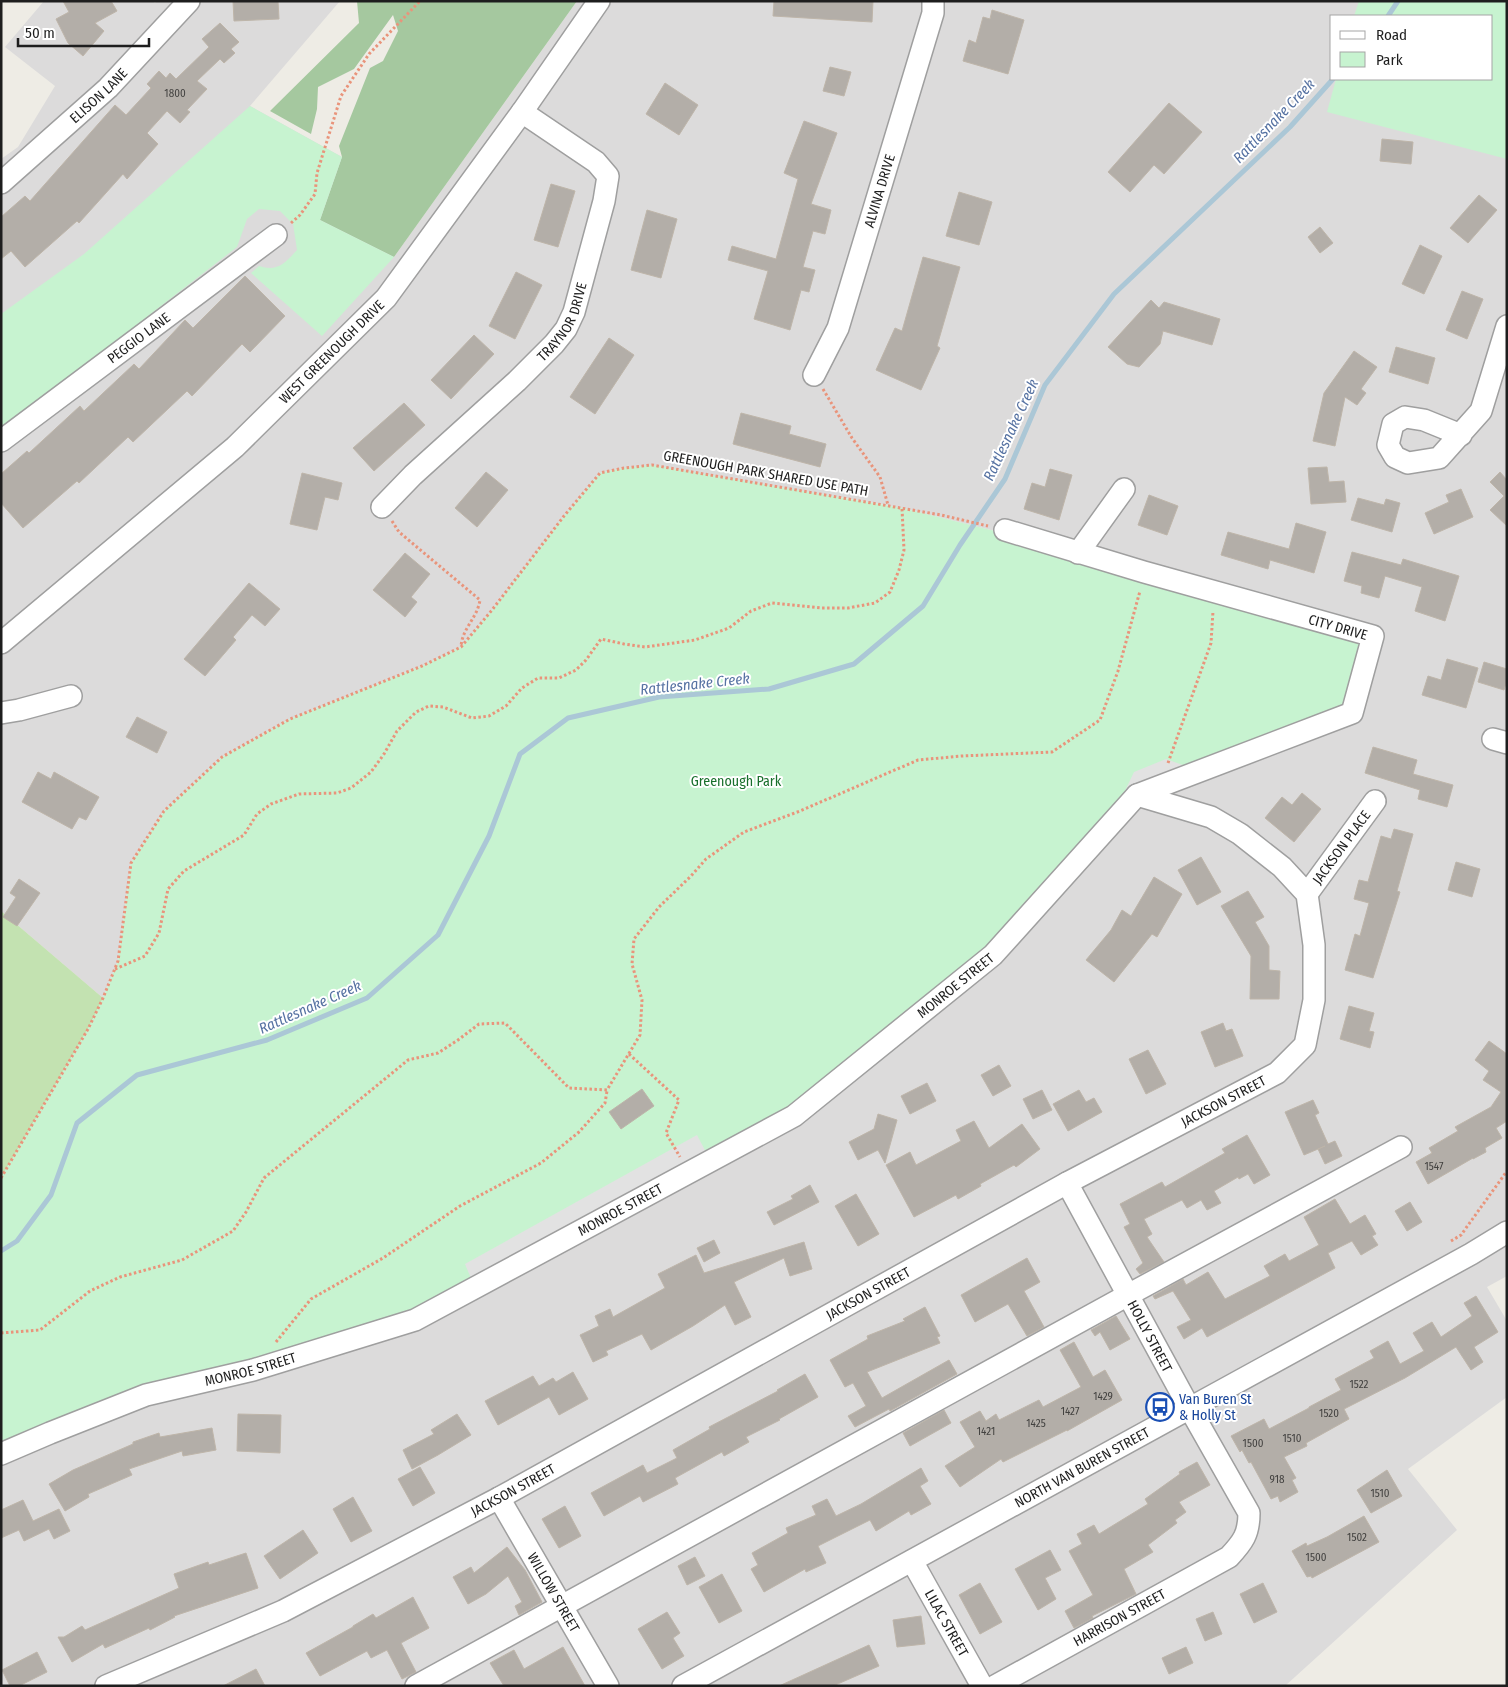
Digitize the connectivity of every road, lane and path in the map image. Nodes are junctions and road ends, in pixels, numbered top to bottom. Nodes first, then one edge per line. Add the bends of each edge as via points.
1 (189, 1) edge
2 (420, 1) edge
3 (599, 1) edge
4 (933, 1) edge
5 (522, 112) junction
6 (1, 184) edge
7 (283, 229) joint
8 (1507, 326) edge
9 (814, 376) joint
10 (1461, 434) dead end
11 (1, 441) edge
12 (1124, 489) dead end
13 (888, 505) junction
14 (382, 506) joint
15 (902, 508) junction
16 (1005, 530) joint
17 (1078, 553) junction
18 (1144, 572) junction
19 (1208, 590) junction
20 (1, 643) edge
21 (460, 647) junction
22 (71, 696) dead end
23 (1, 713) edge
24 (1159, 787) junction
25 (1137, 796) junction
26 (1375, 801) dead end
27 (1307, 894) junction
28 (114, 970) junction
29 (628, 1054) junction
30 (607, 1090) junction
31 (1401, 1147) dead end
32 (1507, 1171) edge
33 (688, 1173) junction
34 (1, 1178) edge
35 (1067, 1183) junction
36 (1507, 1232) edge
37 (1461, 1235) dead end
38 (1128, 1295) junction
39 (1, 1333) edge
40 (253, 1370) junction
41 (1190, 1410) junction
42 (1, 1454) edge
43 (499, 1498) junction
44 (1242, 1543) joint
45 (912, 1561) junction
46 (562, 1606) junction
47 (979, 1683) edge
48 (106, 1686) edge
49 (416, 1686) edge
50 (608, 1686) edge
51 (683, 1686) edge

1 - 6 street, ELISON LANE via 108,88
2 - 7 path via 369,54 341,96 317,172 315,194 300,215
3 - 5 street, WEST GREENOUGH DRIVE
4 - 9 street, ALVINA DRIVE via 933,13 838,328
5 - 14 street, TRAYNOR DRIVE via 596,162 608,176 574,312 554,344
5 - 20 street, WEST GREENOUGH DRIVE via 386,298 235,447
7 - 11 street, PEGGIO LANE
8 - 10 street via 1480,411
9 - 13 path via 880,477
12 - 17 street
13 - 15 path, GREENOUGH PARK SHARED USE PATH
13 - 21 path, GREENOUGH PARK SHARED USE PATH via 652,465 600,473
14 - 21 path via 399,532 480,600 479,610 461,636
15 - 16 path, GREENOUGH PARK SHARED USE PATH
15 - 28 path via 904,550 899,570 890,592 875,603 822,608 772,602 751,611 730,628 694,640 645,647 601,639 576,670 559,678 538,678 522,688 506,706 489,716 472,718 442,707 429,706 416,712 397,730 370,772 351,788 337,793 299,794 271,804 258,814 244,835 184,871 168,889 159,933 145,956
16 - 17 street, CITY DRIVE
17 - 18 street, CITY DRIVE
18 - 19 street, CITY DRIVE
18 - 29 path via 1118,671 1100,720 1052,752 918,760 744,832 706,859 659,907 634,939 632,964 642,1000 640,1035
19 - 24 path via 1214,613 1211,643
19 - 24 street, CITY DRIVE via 1373,636 1352,713
21 - 28 path, GREENOUGH PARK SHARED USE PATH via 422,666 290,719 222,757 164,811 131,863 118,961
22 - 23 street
24 - 25 street, CITY DRIVE
25 - 27 street via 1211,817 1240,834 1282,867
25 - 33 street, MONROE STREET via 993,954 794,1116
26 - 27 street, JACKSON PLACE
27 - 35 street, JACKSON STREET via 1314,945 1314,1000 1305,1044 1277,1073
28 - 34 path, GREENOUGH PARK SHARED USE PATH via 88,1029
29 - 30 path
29 - 33 path via 679,1100 666,1133
30 - 39 path via 569,1088 505,1023 479,1024 438,1053 408,1060 264,1178 233,1231 182,1260 120,1277 90,1292 40,1330
30 - 40 path via 605,1103 579,1132 541,1163 460,1206 383,1258 311,1299
31 - 38 street
32 - 37 path
33 - 40 street, MONROE STREET via 415,1320
35 - 38 street, HOLLY STREET
35 - 43 street, JACKSON STREET
36 - 41 street, NORTH VAN BUREN STREET
38 - 41 street, HOLLY STREET
38 - 46 street
40 - 42 street, MONROE STREET via 146,1395
41 - 44 street, HOLLY STREET via 1249,1513 1249,1528
41 - 45 street, NORTH VAN BUREN STREET
43 - 46 street, WILLOW STREET
43 - 48 street, JACKSON STREET via 283,1611
44 - 47 street, HARRISON STREET via 1229,1557
45 - 47 street, LILAC STREET
45 - 51 street, NORTH VAN BUREN STREET
46 - 49 street
46 - 50 street, WILLOW STREET

